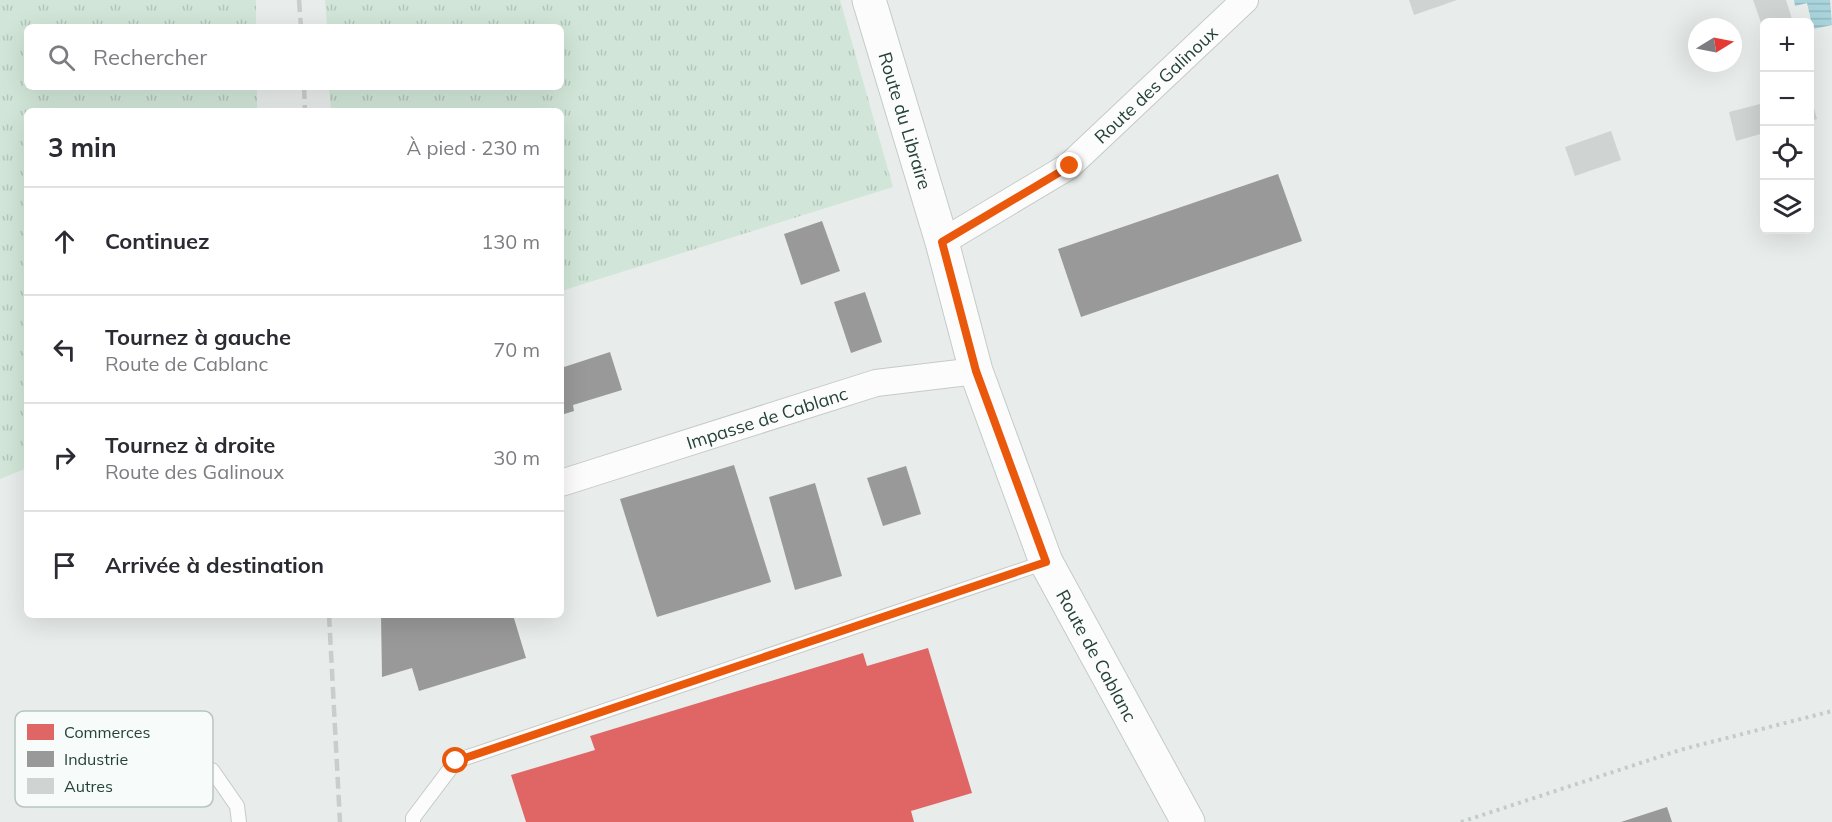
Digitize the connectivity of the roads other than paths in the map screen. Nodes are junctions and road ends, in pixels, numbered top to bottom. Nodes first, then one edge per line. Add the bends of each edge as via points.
1 (868, 0) edge
2 (1245, 0) edge
3 (942, 242) junction
4 (976, 371) junction
5 (564, 482) edge
6 (1046, 562) junction
7 (213, 771) edge
8 (239, 822) edge
9 (413, 822) edge
10 (1188, 822) edge

1 - 3 main road, Route du Libraire
2 - 3 street, Route des Galinoux via 1070,166
3 - 4 main road, Route de Cablanc
4 - 5 street, Impasse de Cablanc via 876,383
4 - 6 main road, Route de Cablanc
6 - 9 lane via 456,761
6 - 10 main road, Route de Cablanc
7 - 8 lane via 237,806

